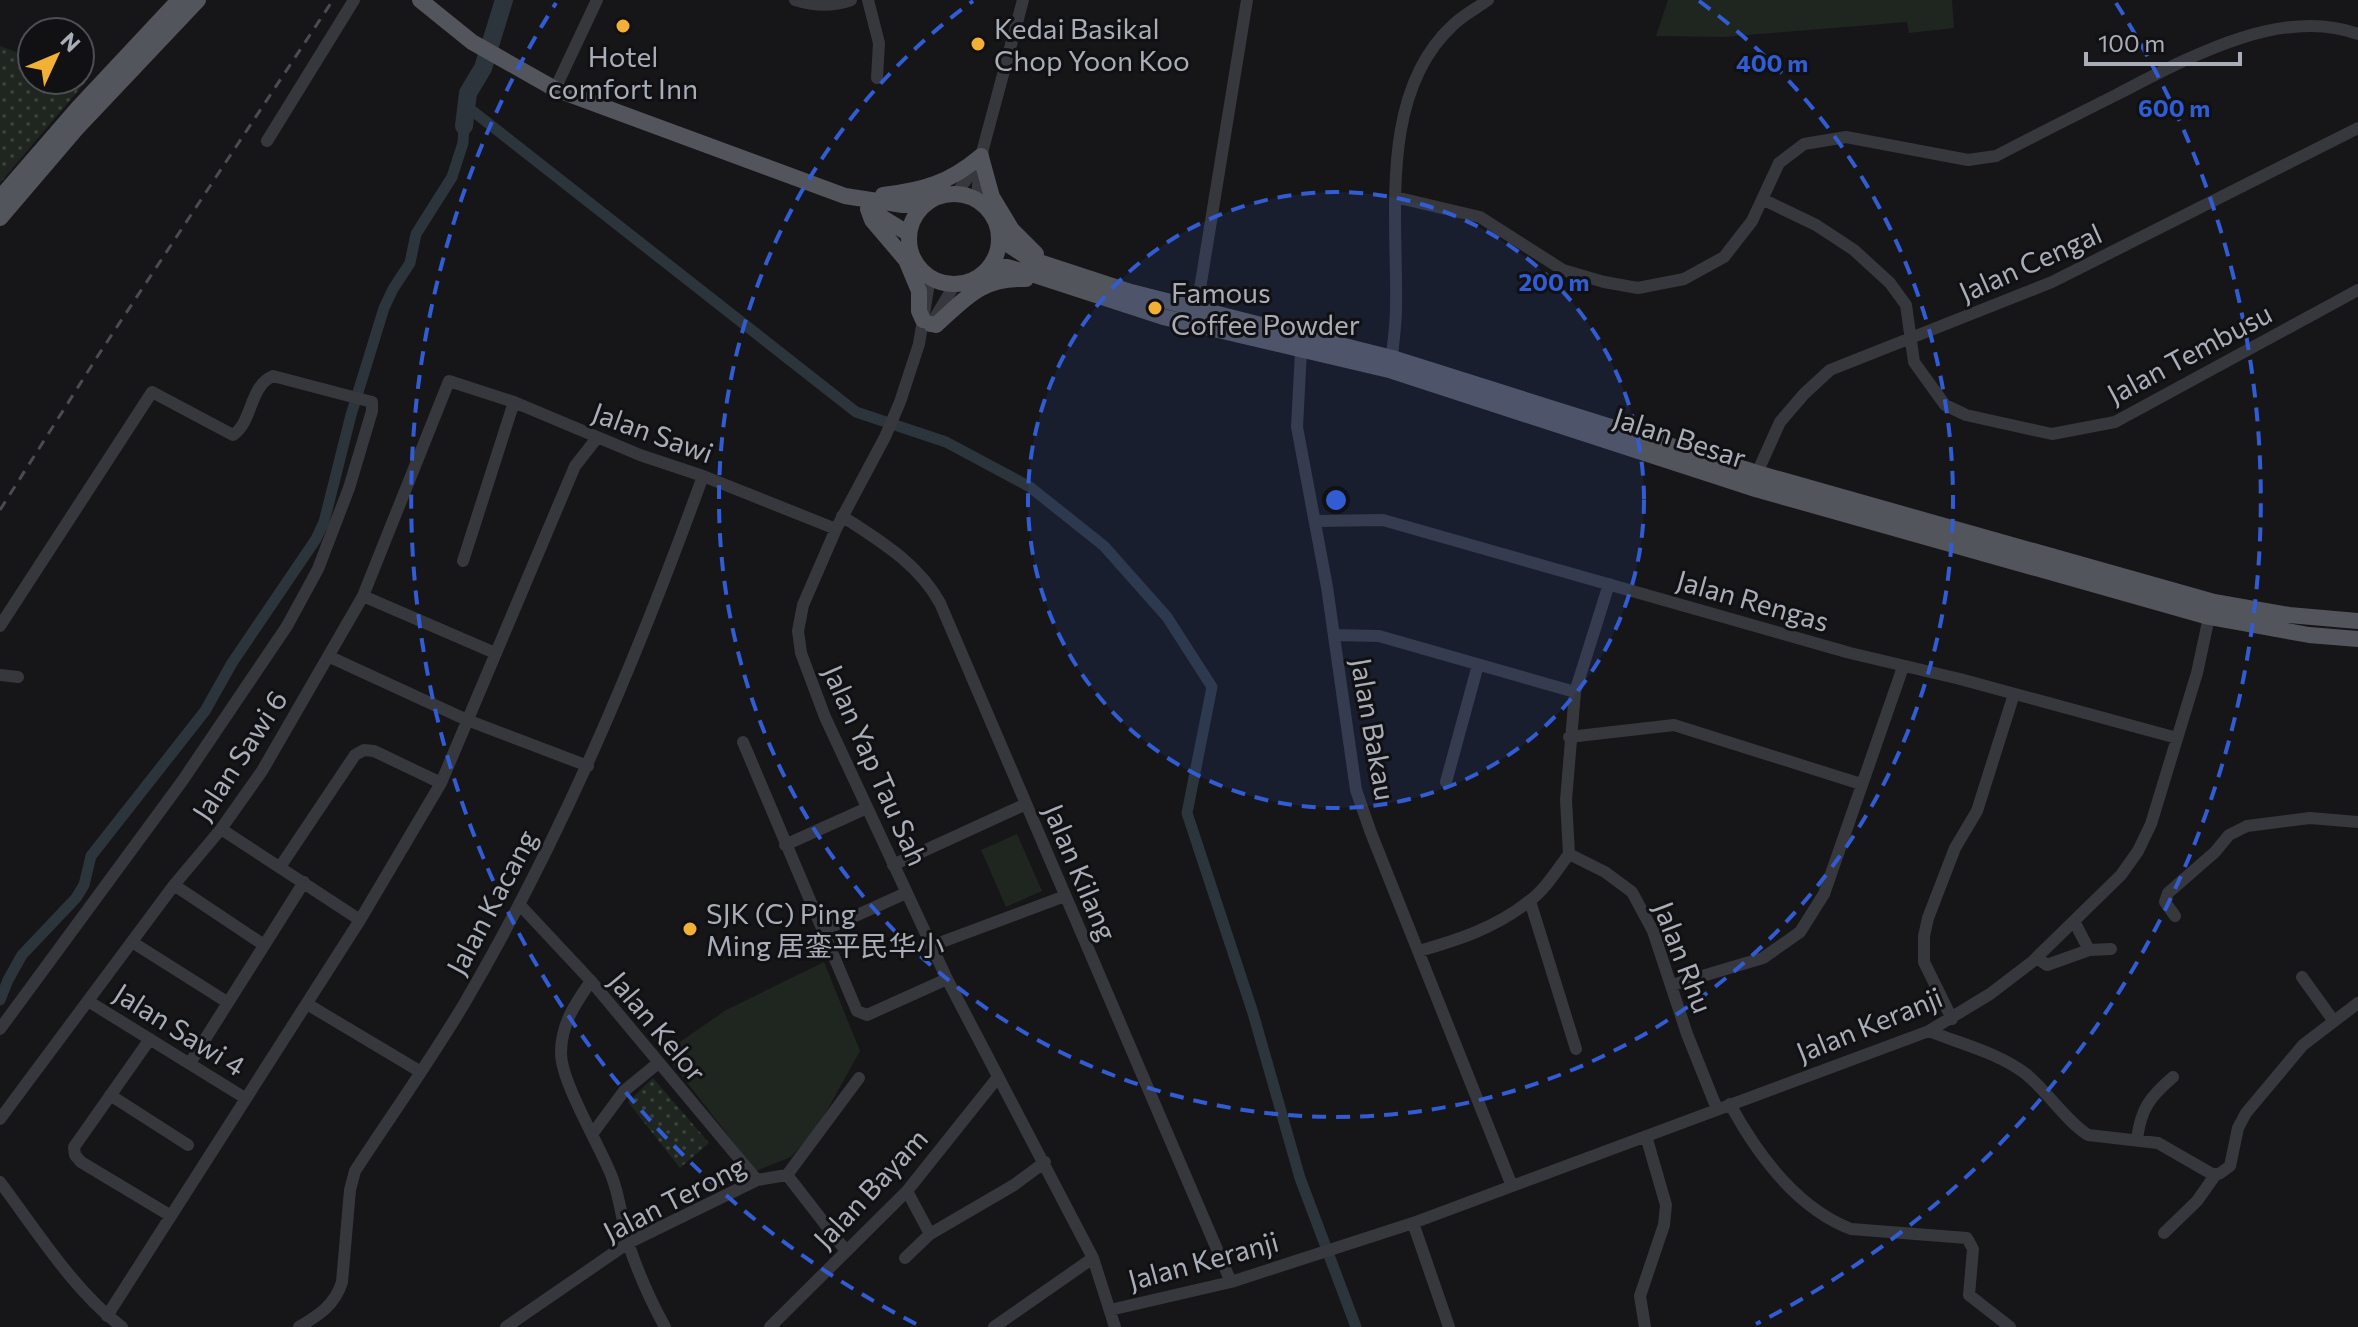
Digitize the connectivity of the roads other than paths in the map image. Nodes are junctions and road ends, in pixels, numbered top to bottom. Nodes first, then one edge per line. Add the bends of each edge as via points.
1 (179, 0) edge
2 (198, 0) edge
3 (354, 0) edge
4 (420, 0) edge
5 (597, 0) edge
6 (795, 0) edge
7 (851, 0) edge
8 (868, 0) edge
9 (1023, 0) edge
10 (1247, 0) edge
11 (1488, 0) edge
12 (2358, 34) edge
13 (877, 78) dead end
14 (555, 89) junction
15 (2358, 128) edge
16 (267, 141) dead end
17 (980, 158) junction
18 (956, 194) junction
19 (1395, 197) junction
20 (0, 198) edge
21 (977, 200) junction
22 (1764, 200) junction
23 (925, 204) junction
24 (870, 205) junction
25 (0, 218) edge
26 (909, 234) junction
27 (1000, 239) junction
28 (990, 267) junction
29 (1050, 273) junction
30 (930, 277) junction
31 (955, 284) junction
32 (2358, 290) edge
33 (1197, 307) junction
34 (927, 322) junction
35 (1912, 339) junction
36 (1301, 351) junction
37 (1392, 358) junction
38 (452, 380) joint
39 (514, 402) junction
40 (597, 438) junction
41 (1757, 473) junction
42 (703, 476) junction
43 (842, 516) junction
44 (1316, 521) junction
45 (836, 529) junction
46 (463, 561) dead end
47 (1609, 584) junction
48 (363, 596) junction
49 (2209, 617) junction
50 (2358, 621) edge
51 (0, 626) edge
52 (1334, 635) junction
53 (2358, 639) edge
54 (495, 653) junction
55 (330, 657) junction
56 (1478, 665) junction
57 (1903, 667) junction
58 (0, 675) edge
59 (18, 677) dead end
60 (1575, 692) junction
61 (2014, 694) junction
62 (467, 720) junction
63 (1569, 737) junction
64 (2177, 738) junction
65 (743, 742) dead end
66 (588, 766) junction
67 (1446, 782) dead end
68 (441, 783) junction
69 (1861, 784) junction
70 (1026, 804) junction
71 (867, 808) junction
72 (2358, 822) edge
73 (221, 829) junction
74 (785, 845) junction
75 (1569, 854) junction
76 (893, 865) junction
77 (280, 867) junction
78 (304, 882) junction
79 (174, 885) junction
80 (906, 893) junction
81 (1065, 896) junction
82 (1530, 901) junction
83 (519, 904) junction
84 (2175, 916) dead end
85 (360, 920) junction
86 (2074, 921) junction
87 (822, 931) junction
88 (132, 942) junction
89 (264, 945) junction
90 (931, 946) junction
91 (2111, 949) dead end
92 (2089, 950) junction
93 (1419, 951) junction
94 (2037, 958) junction
95 (2302, 977) dead end
96 (947, 979) junction
97 (591, 981) junction
98 (1672, 985) junction
99 (88, 1001) junction
100 (227, 1002) junction
101 (2358, 1003) edge
102 (307, 1004) junction
103 (1952, 1019) junction
104 (2333, 1020) junction
105 (0, 1029) edge
106 (1929, 1031) junction
107 (150, 1039) junction
108 (1576, 1049) dead end
109 (190, 1063) junction
110 (657, 1064) junction
111 (421, 1072) junction
112 (998, 1077) junction
113 (2173, 1077) dead end
114 (859, 1078) dead end
115 (110, 1095) junction
116 (245, 1098) junction
117 (1730, 1104) junction
118 (1717, 1109) junction
119 (0, 1119) edge
120 (593, 1133) junction
121 (1646, 1136) junction
122 (2137, 1139) junction
123 (188, 1145) dead end
124 (1045, 1162) junction
125 (2216, 1174) junction
126 (787, 1175) junction
127 (757, 1180) junction
128 (0, 1182) edge
129 (1512, 1186) junction
130 (907, 1191) junction
131 (171, 1216) junction
132 (1413, 1223) junction
133 (2164, 1233) dead end
134 (930, 1234) junction
135 (628, 1243) junction
136 (846, 1251) junction
137 (905, 1258) dead end
138 (1093, 1258) junction
139 (1231, 1282) junction
140 (1110, 1310) junction
141 (107, 1316) junction
142 (511, 1326) edge
143 (122, 1327) edge
144 (299, 1327) edge
145 (665, 1327) edge
146 (770, 1327) edge
147 (994, 1327) edge
148 (1115, 1327) edge
149 (1449, 1327) edge
150 (1645, 1327) edge
151 (2010, 1327) edge

1 - 20 main road
2 - 25 main road
3 - 16 street
4 - 14 main road via 472,42
5 - 14 street
6 - 7 street via 818,5
8 - 13 street via 879,43
9 - 17 street
10 - 33 street
11 - 19 street via 1452,25 1425,61 1405,105
12 - 22 street via 2288,26 2262,31 2191,56 1996,156 1968,160 1846,137 1804,144 1779,163
14 - 24 main road
15 - 35 street, Jalan Cengal via 2052,282
17 - 18 street
17 - 21 street
17 - 24 main road via 947,180 876,196
17 - 29 main road via 1006,220
18 - 21 main road
18 - 23 main road
19 - 22 street via 1480,217 1563,270 1638,288 1684,279 1724,257
19 - 37 street
21 - 27 main road, Jalan Besar via 993,216
22 - 35 street, Jalan Tembusu via 1854,250 1890,283 1906,305
23 - 24 main road
23 - 26 main road
24 - 26 main road
24 - 34 main road via 872,220 906,260 919,291 919,311
26 - 30 main road via 914,259
27 - 28 main road
27 - 29 main road, Jalan Besar
28 - 29 main road, Jalan Besar
28 - 31 main road
29 - 33 main road, Jalan Besar
29 - 34 main road via 985,285 936,325
29 - 36 main road, Jalan Besar via 1163,317
30 - 31 main road
30 - 34 street, Jalan Yap Tau Sah
31 - 34 street, Jalan Yap Tau Sah
32 - 35 street, Jalan Tembusu via 2115,422 2052,434 1966,415 1945,405 1914,362
33 - 37 main road, Jalan Besar
34 - 43 street, Jalan Yap Tau Sah via 885,437
35 - 41 street, Jalan Cengal via 1830,370 1780,422
36 - 44 street, Jalan Bakau via 1297,427
36 - 49 main road, Jalan Besar via 1389,370 1752,488
37 - 41 main road, Jalan Besar
38 - 39 street, Jalan Sawi
38 - 48 street, Jalan Sawi 6
39 - 40 street, Jalan Sawi
39 - 46 street
40 - 42 street, Jalan Sawi
40 - 54 street via 575,466
41 - 50 main road, Jalan Besar via 2214,602
42 - 45 street, Jalan Sawi
42 - 66 street, Jalan Kacang
43 - 45 street, Jalan Yap Tau Sah
43 - 70 street, Jalan Kilang via 901,555 931,587
44 - 47 street, Jalan Rengas via 1383,520
44 - 52 street, Jalan Bakau
45 - 71 street, Jalan Yap Tau Sah via 803,605 798,631 825,717
47 - 57 street, Jalan Rengas
47 - 60 street
48 - 54 street
48 - 55 street, Jalan Sawi 6
49 - 53 main road, Jalan Besar
49 - 64 street, Jalan Keranji
51 - 105 street via 152,392 233,435 263,382 273,376 373,405 318,569 287,626 183,780
52 - 56 street via 1379,636
52 - 93 street, Jalan Bakau via 1356,790
54 - 62 street
55 - 62 street
55 - 73 street, Jalan Sawi 6
56 - 60 street
56 - 67 street
57 - 61 street, Jalan Rengas
57 - 69 street
58 - 59 street
60 - 63 street
61 - 64 street, Jalan Rengas
61 - 103 street via 1977,811 1955,848 1924,936 1924,962
62 - 66 street
62 - 68 street
63 - 69 street via 1674,725
63 - 75 street
64 - 86 street, Jalan Keranji via 2138,851
65 - 74 street
66 - 83 street, Jalan Kacang
68 - 77 street via 364,750 355,755
68 - 85 street
69 - 98 street via 1824,894 1800,932 1763,958
70 - 76 street
70 - 81 street, Jalan Kilang
71 - 74 street
71 - 76 street, Jalan Yap Tau Sah
72 - 84 street via 2310,818 2240,829 2168,893 2165,902
73 - 77 street
73 - 79 street, Jalan Sawi 6
74 - 87 street
75 - 82 street
75 - 98 street, Jalan Rhu via 1632,892
76 - 80 street, Jalan Yap Tau Sah
77 - 78 street
78 - 85 street
78 - 89 street
79 - 88 street, Jalan Sawi 6
79 - 89 street
80 - 87 street
80 - 90 street, Jalan Yap Tau Sah
81 - 90 street
81 - 139 street, Jalan Kilang
82 - 93 street via 1471,936
82 - 108 street
83 - 97 street, Jalan Kelor
83 - 111 street, Jalan Kacang
85 - 102 street
86 - 92 street
86 - 94 street, Jalan Keranji
87 - 96 street via 861,1015
88 - 99 street, Jalan Sawi 6
88 - 100 street
89 - 100 street
90 - 96 street, Jalan Yap Tau Sah
91 - 92 street
92 - 94 street via 2050,964
93 - 129 street, Jalan Bakau
94 - 103 street, Jalan Keranji
95 - 104 street
96 - 112 street, Jalan Yap Tau Sah
97 - 110 street, Jalan Kelor
97 - 120 street via 569,1013 561,1058
98 - 118 street, Jalan Rhu
99 - 107 street, Jalan Sawi 4
99 - 119 street, Jalan Sawi 6
100 - 109 street
101 - 104 street
102 - 111 street
102 - 116 street
103 - 106 street, Jalan Keranji
104 - 125 street via 2303,1045 2246,1113 2230,1166
106 - 117 street, Jalan Keranji
106 - 122 street via 2014,1066 2088,1135
107 - 109 street, Jalan Sawi 4
107 - 115 street
109 - 116 street, Jalan Sawi 4
110 - 120 street via 624,1091
110 - 127 street, Jalan Kelor
111 - 144 street, Jalan Kacang via 355,1171 338,1293
112 - 124 street, Jalan Yap Tau Sah
112 - 130 street, Jalan Bayam
113 - 122 street via 2142,1111
114 - 126 street
115 - 123 street
115 - 131 street via 77,1139 75,1155
116 - 131 street
117 - 118 street, Jalan Keranji
117 - 151 street via 1778,1174 1834,1223 1851,1229 1967,1238 1973,1249 1969,1295
118 - 121 street, Jalan Keranji
120 - 135 street via 613,1181
121 - 129 street, Jalan Keranji
121 - 150 street via 1666,1205 1640,1296
122 - 125 street via 2158,1143
124 - 134 street
124 - 138 street, Jalan Yap Tau Sah
125 - 133 street
126 - 127 street, Jalan Terong
126 - 136 street, Jalan Terong
127 - 135 street, Jalan Terong
128 - 141 street
129 - 132 street, Jalan Keranji
130 - 134 street
130 - 136 street, Jalan Bayam
131 - 141 street
132 - 139 street, Jalan Keranji
132 - 149 street
134 - 137 street
135 - 142 street, Jalan Terong
135 - 145 street
136 - 146 street, Jalan Bayam
138 - 140 street, Jalan Yap Tau Sah
138 - 147 street
139 - 140 street, Jalan Keranji
140 - 148 street, Jalan Yap Tau Sah
141 - 143 street

